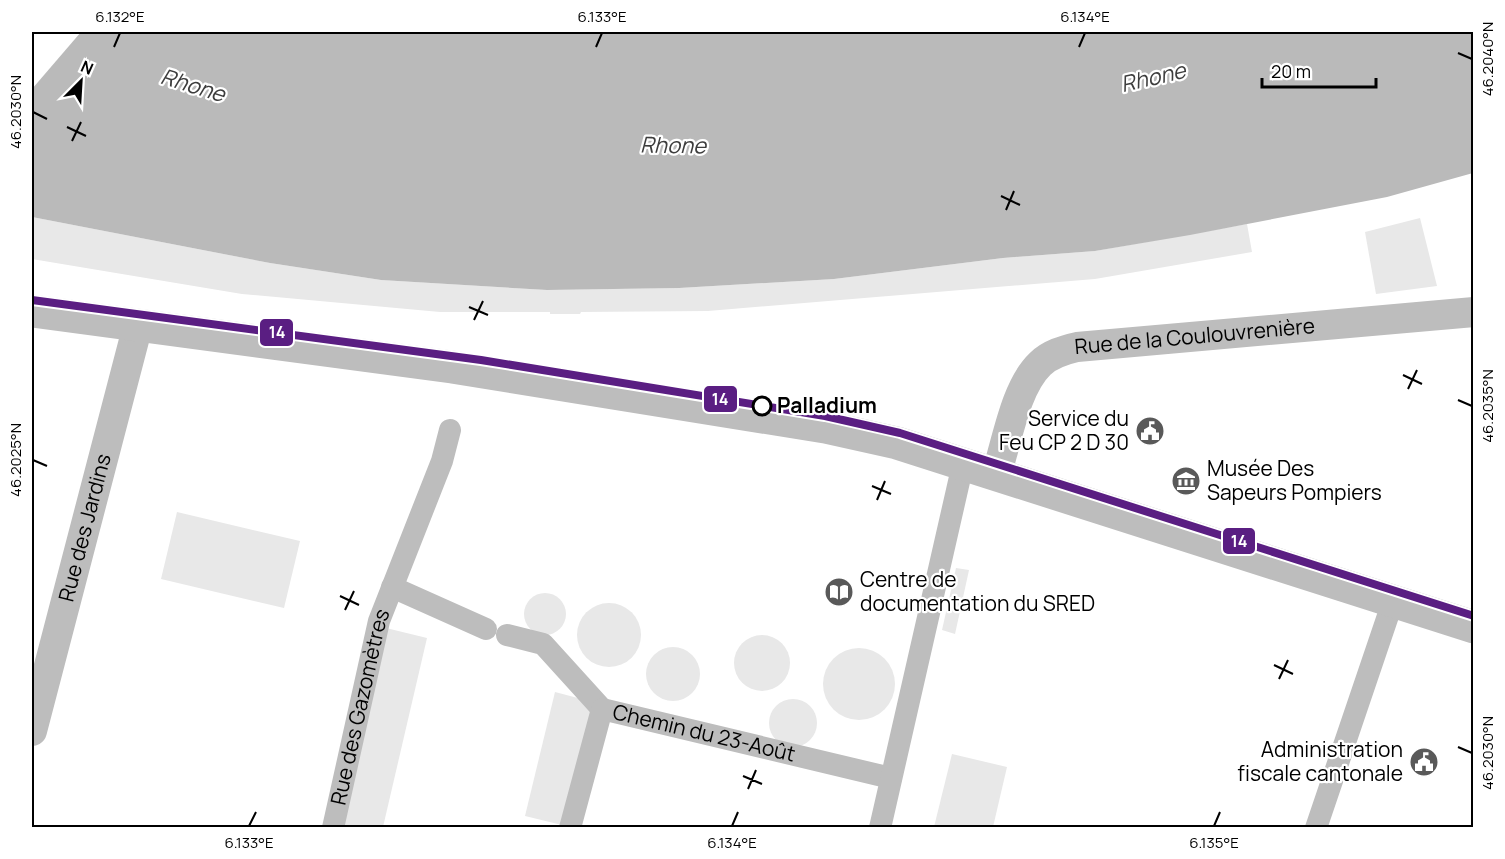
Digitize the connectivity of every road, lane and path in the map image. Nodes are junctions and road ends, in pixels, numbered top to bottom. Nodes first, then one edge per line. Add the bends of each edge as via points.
1 (32, 311) edge
2 (1473, 312) edge
3 (138, 325) junction
4 (450, 430) dead end
5 (963, 464) junction
6 (996, 475) junction
7 (392, 587) junction
8 (1393, 601) junction
9 (1473, 627) edge
10 (602, 709) junction
11 (32, 731) edge
12 (891, 778) junction
13 (333, 828) edge
14 (570, 828) edge
15 (880, 828) edge
16 (1316, 828) edge

1 - 3 street
2 - 6 street, Rue de la Coulouvrenière via 1077,347 1058,352 1029,376
3 - 5 street via 452,367 825,427 897,443
3 - 11 street, Rue des Jardins
4 - 7 street, Rue des Gazomètres via 442,461
5 - 6 street
5 - 12 street
6 - 8 street
7 - 10 street, Rue des Gazomètres via 496,632 543,644
7 - 13 street, Rue des Gazomètres via 379,621
8 - 9 street
8 - 16 street
10 - 12 street, Chemin du 23-Août
10 - 14 street, Chemin du 23-Août
12 - 15 street

